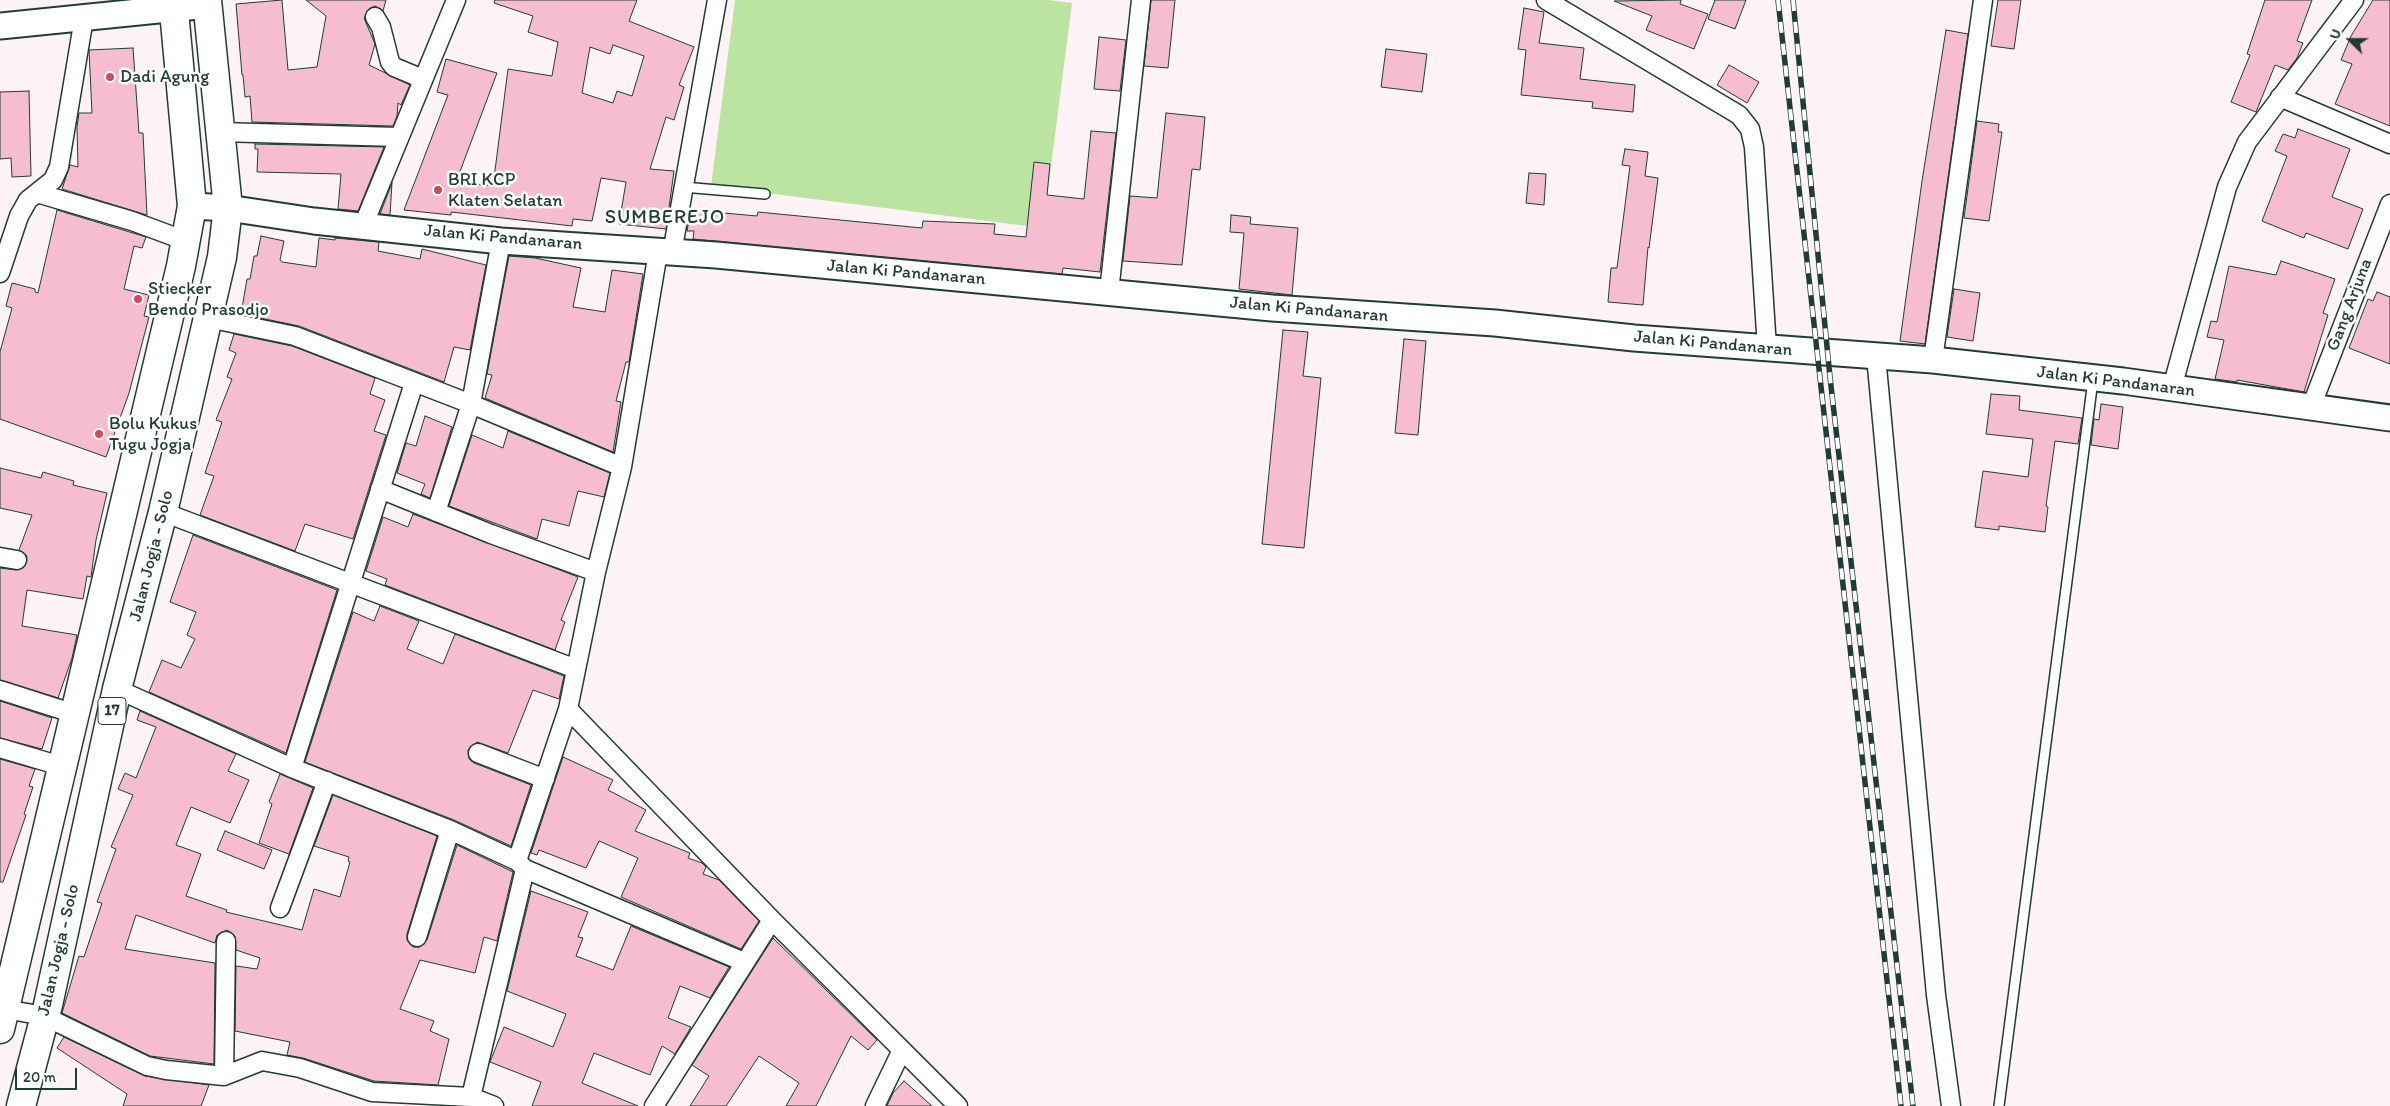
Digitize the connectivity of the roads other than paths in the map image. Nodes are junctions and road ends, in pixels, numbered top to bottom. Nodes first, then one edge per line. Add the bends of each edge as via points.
1 (456, 0) edge
2 (1141, 0) edge
3 (1983, 0) edge
4 (2354, 0) edge
5 (715, 1) edge
6 (207, 2) edge
7 (1554, 2) edge
8 (174, 5) edge
9 (375, 17) dead end
10 (84, 18) junction
11 (0, 26) edge
12 (422, 79) junction
13 (2280, 97) junction
14 (220, 132) junction
15 (398, 138) junction
16 (2390, 144) edge
17 (683, 187) junction
18 (37, 193) junction
19 (765, 194) dead end
20 (2390, 204) edge
21 (192, 206) junction
22 (228, 208) junction
23 (363, 226) junction
24 (501, 240) junction
25 (186, 241) junction
26 (665, 252) junction
27 (0, 272) edge
28 (1109, 292) junction
29 (208, 318) junction
30 (1767, 348) junction
31 (1876, 356) junction
32 (1933, 360) junction
33 (2093, 379) junction
34 (414, 383) junction
35 (2172, 388) junction
36 (472, 404) junction
37 (2310, 407) junction
38 (2390, 418) edge
39 (622, 467) junction
40 (380, 489) junction
41 (163, 512) junction
42 (436, 512) junction
43 (596, 572) junction
44 (351, 582) junction
45 (576, 669) junction
46 (117, 689) junction
47 (0, 690) edge
48 (568, 709) junction
49 (75, 714) junction
50 (0, 748) edge
51 (478, 753) dead end
52 (61, 766) junction
53 (292, 768) junction
54 (545, 778) junction
55 (327, 781) junction
56 (450, 830) junction
57 (521, 865) junction
58 (280, 908) dead end
59 (772, 920) junction
60 (417, 937) dead end
61 (226, 941) dead end
62 (744, 962) junction
63 (44, 1016) junction
64 (2, 1019) edge
65 (902, 1050) junction
66 (224, 1076) junction
67 (472, 1097) junction
68 (21, 1106) edge
69 (494, 1106) edge
70 (654, 1106) edge
71 (875, 1106) edge
72 (958, 1106) edge
73 (1950, 1106) edge
74 (1999, 1106) edge

1 - 12 street
2 - 28 street
3 - 32 street
4 - 13 street
5 - 17 street
6 - 8 main road
6 - 14 highway, Jalan Jogja - Solo / 17
7 - 30 street via 1740,115 1750,129 1754,147
8 - 10 main road
8 - 21 highway, 17
9 - 12 street via 381,27 390,62 394,67
10 - 11 main road
10 - 18 street via 58,167 53,180
12 - 15 street
13 - 16 street
13 - 35 street via 2247,142 2227,187
14 - 15 street
14 - 22 highway, Jalan Jogja - Solo / 17
15 - 23 street
17 - 19 lane
17 - 26 street
18 - 25 street
18 - 27 street via 28,200 19,216
20 - 37 street, Gang Arjuna
21 - 22 main road, Jalan Ki Pandanaran
21 - 25 highway, 17
22 - 23 main road, Jalan Ki Pandanaran
22 - 29 highway, Jalan Jogja - Solo / 17 via 222,257
23 - 24 main road, Jalan Ki Pandanaran
24 - 26 main road, Jalan Ki Pandanaran
24 - 36 street
25 - 49 highway, 17
26 - 28 main road, Jalan Ki Pandanaran
26 - 39 street
28 - 30 main road, Jalan Ki Pandanaran
29 - 34 street via 295,336
29 - 41 highway, Jalan Jogja - Solo / 17
30 - 31 main road, Jalan Ki Pandanaran
31 - 32 main road, Jalan Ki Pandanaran
31 - 73 street via 1930,936
32 - 33 main road, Jalan Ki Pandanaran
33 - 35 main road, Jalan Ki Pandanaran
33 - 74 lane
34 - 36 street
34 - 40 street
35 - 37 main road, Jalan Ki Pandanaran
36 - 39 street
36 - 42 street
37 - 38 main road, Jalan Ki Pandanaran
39 - 43 street
40 - 42 street
40 - 44 street
41 - 44 street
41 - 46 highway, Jalan Jogja - Solo / 17
42 - 43 street
43 - 45 street
44 - 45 street
44 - 53 street
45 - 48 street
46 - 53 street
46 - 63 highway, Jalan Jogja - Solo / 17
47 - 49 street
48 - 54 street
48 - 59 street
49 - 52 highway, 17
50 - 52 street
51 - 54 street
52 - 64 highway, 17
53 - 55 street
54 - 57 street
55 - 56 street
55 - 58 street
56 - 57 street
56 - 60 street
57 - 62 street
57 - 67 street
59 - 62 street
59 - 65 street
61 - 66 street
62 - 70 street
63 - 64 street
63 - 66 street via 148,1066
63 - 68 highway, Jalan Jogja - Solo / 17
65 - 71 street
65 - 72 street
66 - 67 street via 262,1061 300,1068 372,1092
67 - 69 street

